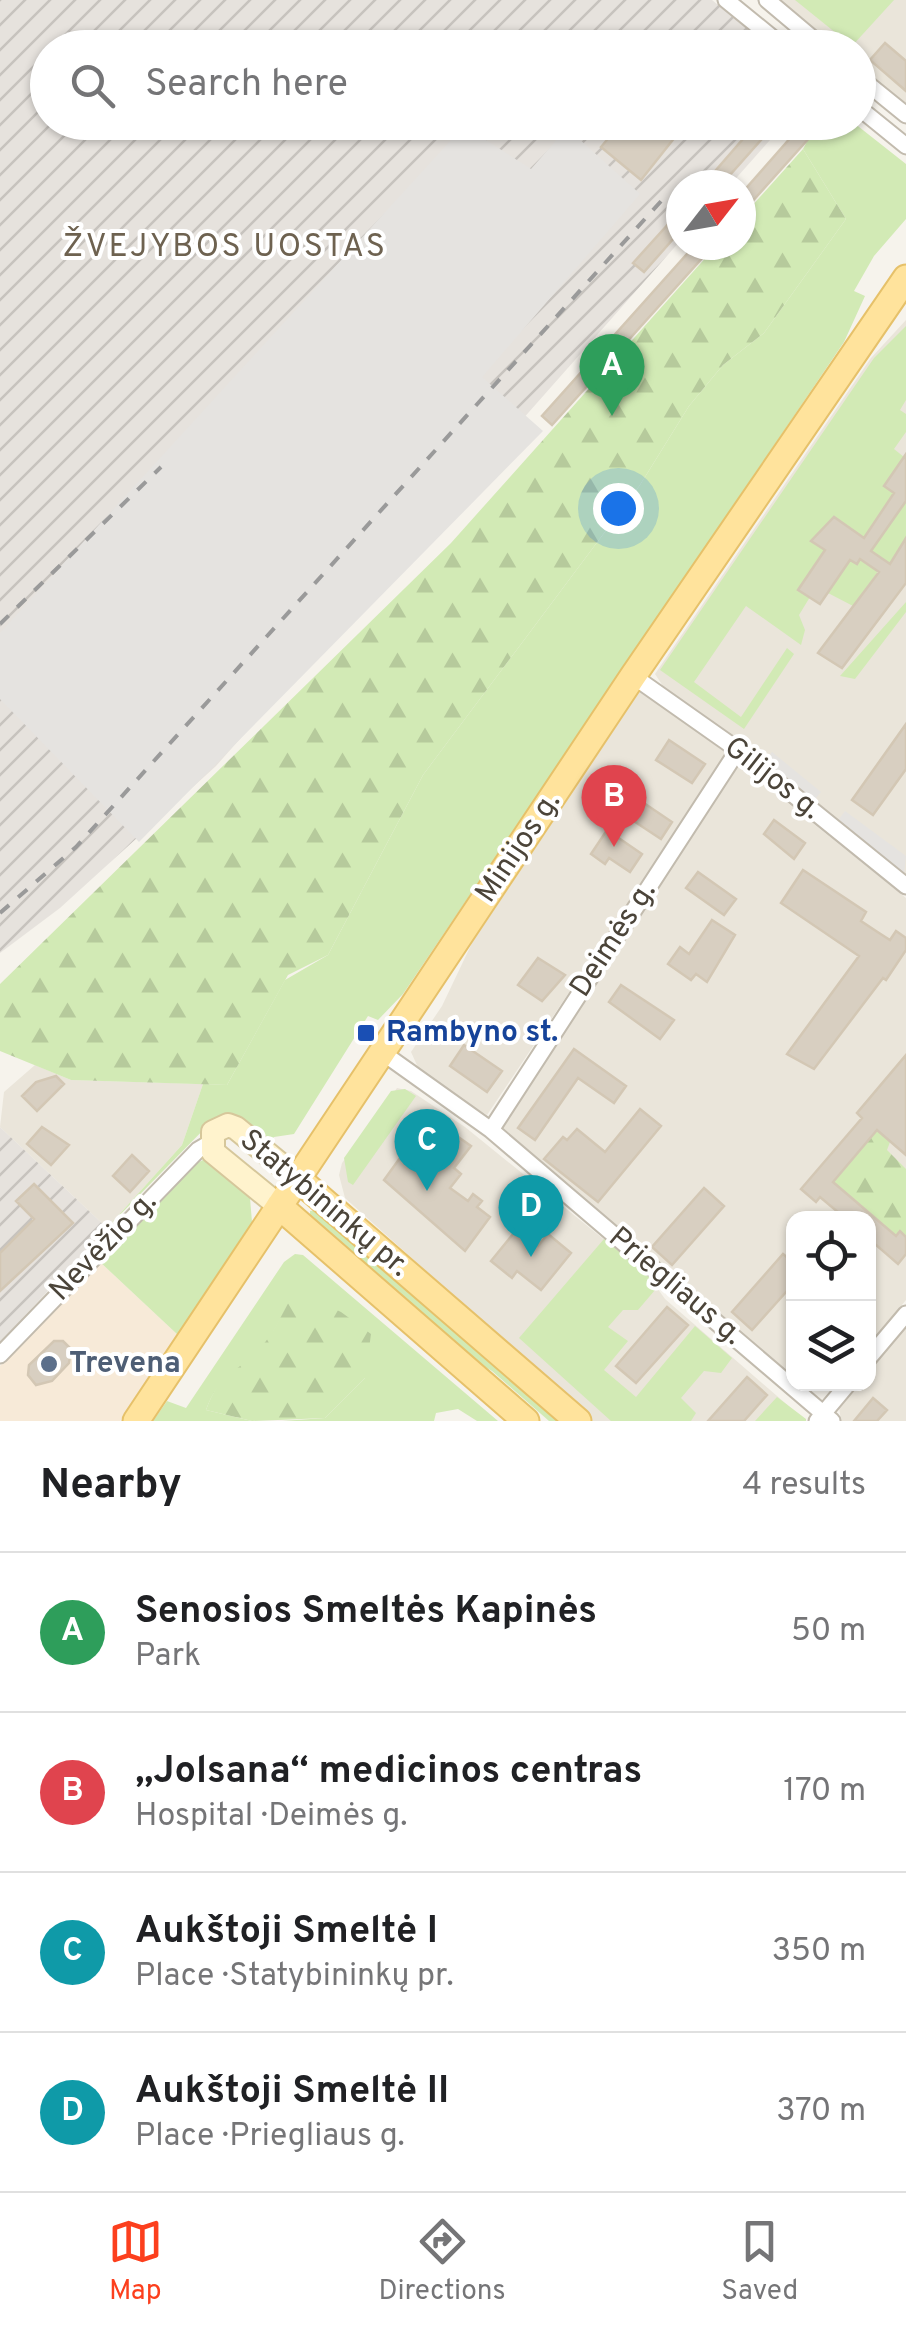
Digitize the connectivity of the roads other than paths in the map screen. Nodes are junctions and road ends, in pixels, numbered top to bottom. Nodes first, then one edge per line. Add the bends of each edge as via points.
1 (726, 0) edge
2 (767, 0) edge
3 (762, 30) edge
4 (803, 30) edge
5 (876, 91) edge
6 (906, 115) edge
7 (876, 122) edge
8 (906, 146) edge
9 (906, 278) edge
10 (634, 676) junction
11 (738, 750) junction
12 (906, 886) edge
13 (383, 1053) junction
14 (490, 1130) junction
15 (210, 1143) junction
16 (297, 1178) junction
17 (279, 1206) junction
18 (906, 1314) edge
19 (876, 1350) edge
20 (0, 1355) edge
21 (843, 1391) edge
22 (571, 1418) edge
23 (824, 1419) edge
24 (136, 1421) edge
25 (526, 1421) edge

1 - 3 street
2 - 4 street
5 - 6 street
7 - 8 street
9 - 10 main road, Minijos g.
10 - 11 street, Gilijos g.
10 - 13 main road, Minijos g.
11 - 12 street, Gilijos g.
11 - 14 street, Deimės g.
13 - 14 street, Priegliaus g.
13 - 16 main road, Minijos g.
14 - 23 street, Priegliaus g.
15 - 16 main road, Statybininkų pr. via 220,1128 236,1128
15 - 17 main road, Statybininkų pr.
15 - 20 street, Nevėžio g.
16 - 17 main road, Minijos g.
16 - 22 main road, Statybininkų pr.
17 - 24 main road, Minijos g.
17 - 25 main road, Statybininkų pr.
18 - 19 street
21 - 23 street

